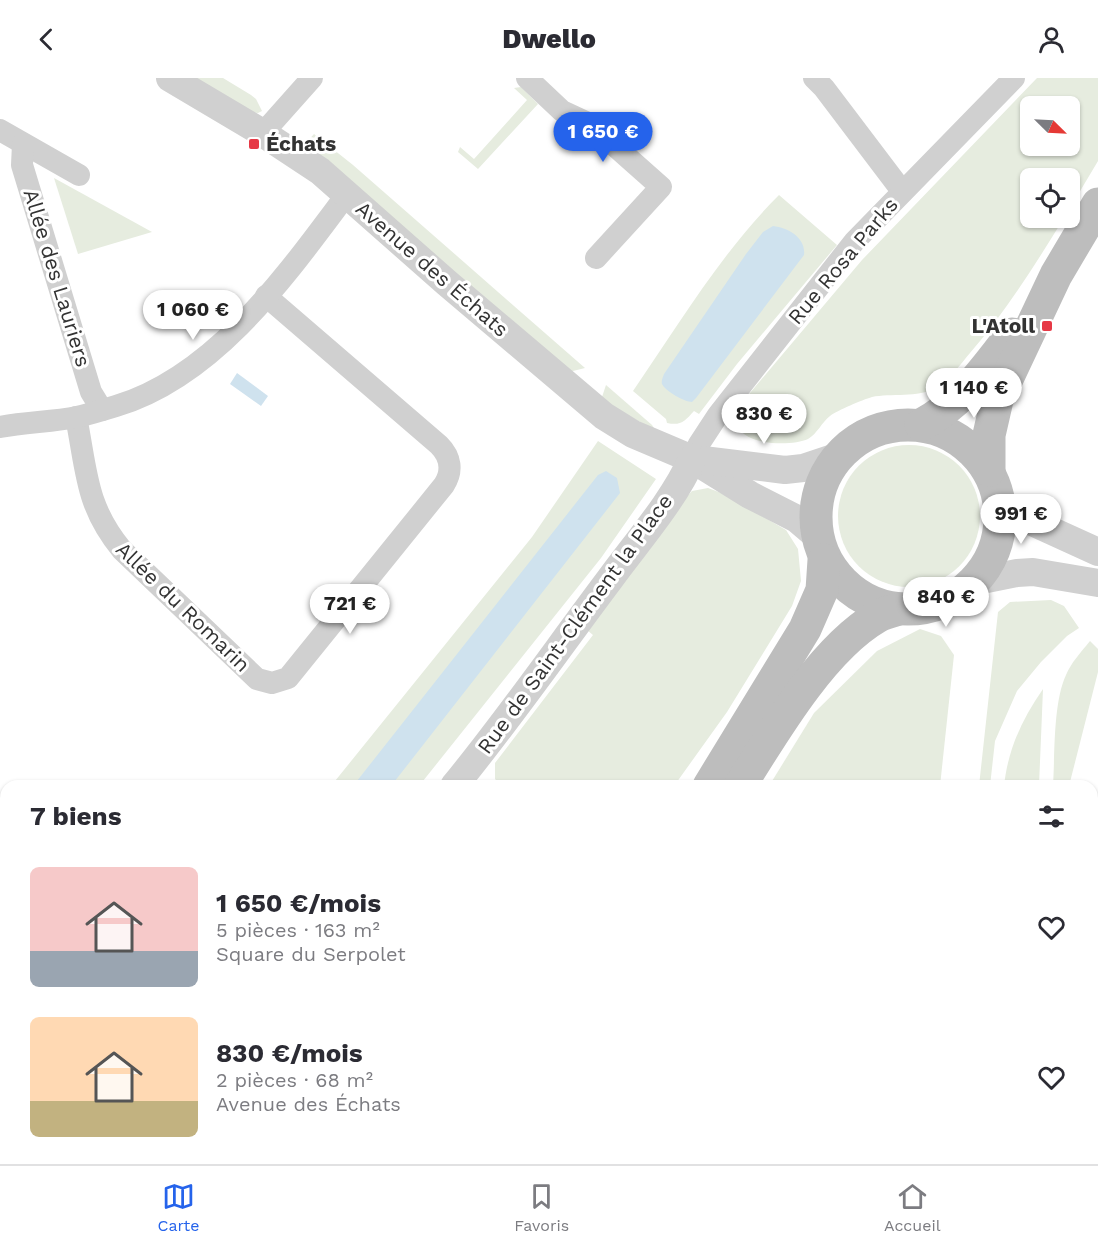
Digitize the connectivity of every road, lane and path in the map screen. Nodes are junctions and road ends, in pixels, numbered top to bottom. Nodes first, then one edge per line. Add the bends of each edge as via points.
1 (170, 78) edge
2 (312, 78) edge
3 (526, 78) edge
4 (814, 78) edge
5 (1014, 78) edge
6 (0, 130) edge
7 (263, 133) junction
8 (23, 144) junction
9 (79, 175) dead end
10 (902, 192) junction
11 (347, 194) junction
12 (1098, 204) edge
13 (596, 258) dead end
14 (1056, 275) junction
15 (266, 296) junction
16 (102, 410) junction
17 (76, 417) junction
18 (921, 425) junction
19 (0, 427) edge
20 (839, 456) junction
21 (692, 459) junction
22 (989, 470) junction
23 (998, 503) junction
24 (821, 548) junction
25 (1098, 552) edge
26 (972, 582) junction
27 (1098, 583) edge
28 (899, 609) junction
29 (459, 780) edge
30 (713, 780) edge
31 (744, 780) edge

1 - 7 street, Avenue des Échats
2 - 7 street
3 - 13 street via 562,111 590,124 661,187
4 - 10 street
5 - 10 street, Rue Rosa Parks
6 - 8 street, Allée des Lauriers
7 - 11 street, Avenue des Échats
8 - 9 street, Allée des Lauriers
8 - 16 street, Allée des Lauriers via 22,165 91,392
10 - 21 street, Rue Rosa Parks via 854,242 718,415
11 - 15 street
11 - 21 street, Avenue des Échats via 604,416 633,434
12 - 14 main road
14 - 18 main road via 972,385 955,403
14 - 22 main road via 997,400 989,435
15 - 16 street via 225,340 184,373 150,393
15 - 17 street, Allée du Romarin via 439,446 450,465 444,485 288,678 272,683 257,679 122,550 95,509
16 - 17 street
17 - 19 street
18 - 20 main road via 907,423 875,431
18 - 22 main road via 952,435 980,457
20 - 21 street, Avenue des Échats via 785,470
20 - 24 main road via 819,498 816,518
21 - 24 street, Avenue des Échats via 797,519
21 - 29 street, Rue de Saint-Clément la Place via 686,474 650,524
22 - 23 main road
23 - 25 street
23 - 26 main road via 996,541
24 - 28 main road via 834,577 849,591
24 - 30 main road via 822,590 805,629
26 - 27 street via 1033,572
26 - 28 main road via 943,602
28 - 31 main road via 877,617 826,662 800,693

